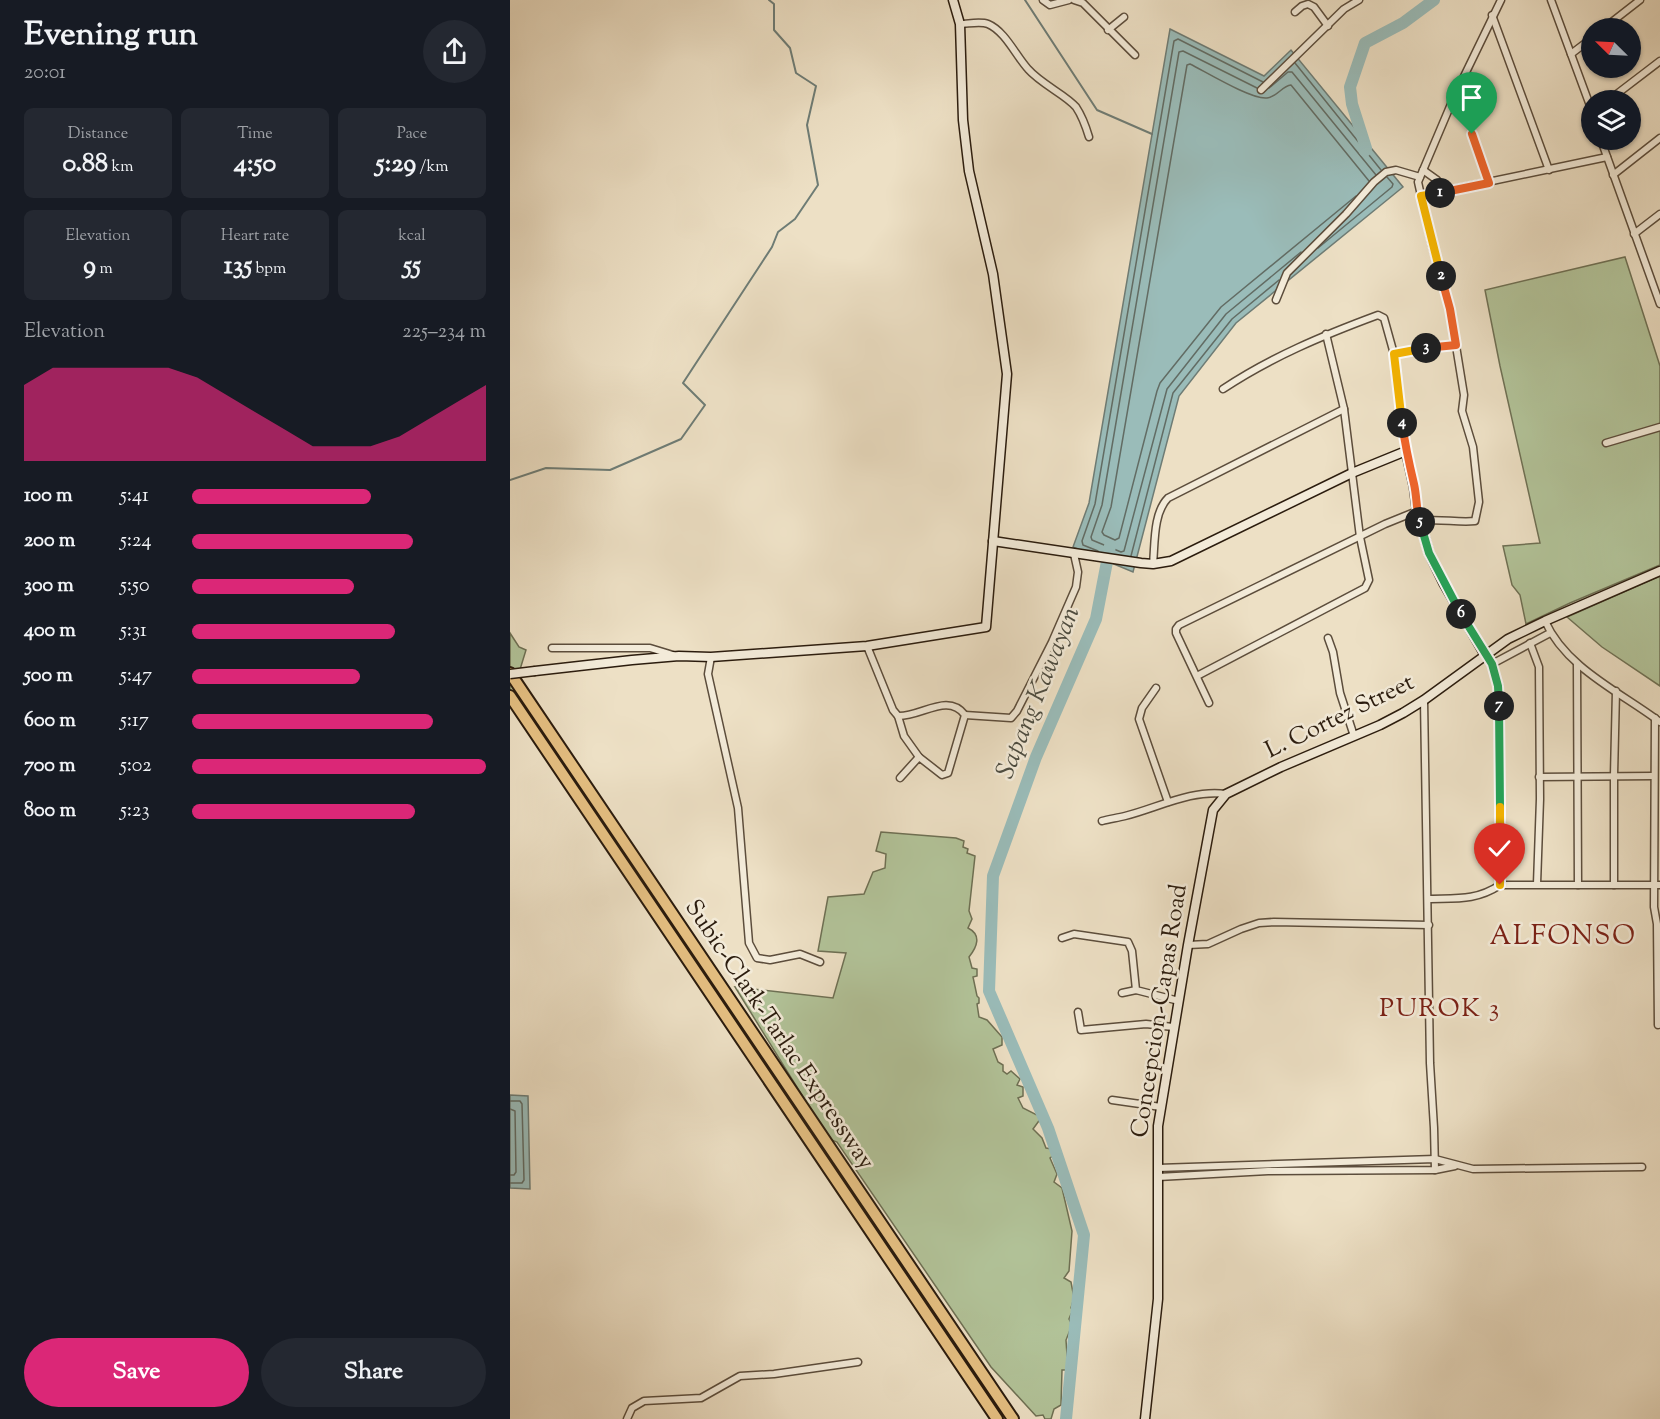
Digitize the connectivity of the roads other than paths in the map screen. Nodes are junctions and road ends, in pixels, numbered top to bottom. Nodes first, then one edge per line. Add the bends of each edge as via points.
1 (953, 0) edge
2 (1044, 0) edge
3 (1069, 0) edge
4 (1074, 0) edge
5 (1359, 0) edge
6 (1501, 0) edge
7 (1551, 0) edge
8 (1640, 0) edge
9 (1295, 12) dead end
10 (1492, 15) junction
11 (1124, 17) dead end
12 (1617, 18) edge
13 (960, 24) junction
14 (1328, 26) junction
15 (1108, 30) junction
16 (1581, 46) edge
17 (1571, 54) junction
18 (1135, 55) dead end
19 (1660, 61) edge
20 (1261, 90) dead end
21 (1584, 90) edge
22 (1623, 90) edge
23 (1472, 134) dead end
24 (1089, 137) dead end
25 (1660, 138) edge
26 (1605, 150) edge
27 (1607, 157) junction
28 (1549, 170) junction
29 (1421, 173) junction
30 (1613, 175) junction
31 (1489, 183) junction
32 (1447, 191) junction
33 (1421, 196) junction
34 (1660, 214) edge
35 (1634, 234) junction
36 (1276, 300) dead end
37 (1660, 304) edge
38 (1326, 334) junction
39 (1456, 345) junction
40 (1394, 354) junction
41 (1223, 389) dead end
42 (1344, 409) junction
43 (1660, 427) edge
44 (1606, 443) dead end
45 (1406, 451) junction
46 (1352, 473) junction
47 (1417, 511) junction
48 (1420, 521) junction
49 (1360, 537) junction
50 (993, 541) junction
51 (1078, 554) junction
52 (1153, 564) junction
53 (1660, 571) edge
54 (1545, 621) junction
55 (1550, 633) junction
56 (1328, 638) dead end
57 (1530, 643) junction
58 (867, 646) junction
59 (552, 648) dead end
60 (1485, 655) junction
61 (679, 656) junction
62 (711, 657) junction
63 (1492, 664) junction
64 (1577, 664) junction
65 (510, 674) edge
66 (1197, 676) junction
67 (1156, 688) dead end
68 (1616, 691) junction
69 (510, 696) edge
70 (1424, 700) junction
71 (1209, 703) dead end
72 (898, 716) junction
73 (965, 716) junction
74 (1657, 720) edge
75 (1354, 736) junction
76 (919, 757) junction
77 (1614, 775) junction
78 (1576, 776) junction
79 (1653, 776) junction
80 (1539, 777) junction
81 (900, 778) dead end
82 (1226, 794) junction
83 (1168, 802) junction
84 (1102, 821) dead end
85 (1537, 884) junction
86 (1500, 885) junction
87 (1578, 885) junction
88 (1614, 885) junction
89 (1657, 885) edge
90 (1428, 899) junction
91 (1429, 925) junction
92 (1062, 938) dead end
93 (1188, 945) junction
94 (820, 962) dead end
95 (1136, 990) junction
96 (1122, 993) dead end
97 (1179, 1000) junction
98 (1078, 1012) dead end
99 (1658, 1025) dead end
100 (1173, 1027) junction
101 (1113, 1100) dead end
102 (1161, 1107) junction
103 (1435, 1159) junction
104 (1458, 1166) junction
105 (1642, 1167) dead end
106 (1435, 1170) junction
107 (1158, 1172) junction
108 (858, 1362) dead end
109 (627, 1419) edge
110 (997, 1419) edge
111 (1013, 1419) edge
112 (1145, 1419) edge

1 - 13 street
2 - 3 street via 1050,5
4 - 15 street via 1083,3
5 - 14 street
6 - 10 street
7 - 17 street
8 - 12 street
9 - 14 street via 1308,4
10 - 28 street
10 - 29 street
11 - 15 street
13 - 24 street via 983,23 995,29 1035,76 1076,108
13 - 50 street via 969,171 993,274 1006,374
14 - 20 street
15 - 18 street
16 - 17 street
17 - 21 street
19 - 22 street
23 - 31 street
25 - 30 street
26 - 27 street
27 - 28 street
27 - 30 street
28 - 31 street
29 - 32 street via 1437,180
29 - 33 street
29 - 36 street via 1396,170 1380,177 1287,273
30 - 35 street
31 - 32 street
32 - 33 street
33 - 39 street
34 - 35 street
35 - 37 street
38 - 40 street via 1378,315 1384,318
38 - 41 street
38 - 42 street
39 - 40 street
39 - 48 street via 1464,395 1462,411 1473,447 1478,513 1475,520 1464,522
40 - 45 street
42 - 46 street
42 - 52 street via 1168,498 1158,520
43 - 44 street
45 - 46 street
45 - 47 street
46 - 49 street
46 - 52 street via 1171,561
47 - 48 street
47 - 49 street
48 - 60 street via 1439,574
49 - 66 street via 1369,580 1365,588
49 - 66 street via 1179,625 1176,633
50 - 51 street
50 - 58 street via 986,627
51 - 52 street
51 - 73 street via 1076,587 1017,711 1011,718 1002,719
53 - 54 street, L. Cortez Street
54 - 55 street
54 - 60 street, L. Cortez Street
55 - 57 street
55 - 64 street
56 - 75 street
57 - 63 street
57 - 80 street via 1539,667
58 - 62 street
58 - 72 street
59 - 61 street via 650,648
60 - 63 street
60 - 70 street, L. Cortez Street
61 - 62 street
61 - 65 street, bridge
62 - 94 street via 708,674 738,808 748,942 757,958 770,960 800,954
63 - 86 street via 1498,686
64 - 68 street
64 - 78 street
65 - 111 highway, Subic-Clark-Tarlac Expressway
66 - 71 street
67 - 83 street via 1140,718
68 - 74 street
68 - 77 street
69 - 110 highway, Subic-Clark-Tarlac Expressway
70 - 75 street, L. Cortez Street
70 - 90 street
72 - 73 street via 944,705 953,705
72 - 76 street via 904,736
73 - 76 street via 948,773 942,775
74 - 79 street
75 - 82 street, L. Cortez Street
76 - 81 street
77 - 78 street
77 - 79 street
77 - 88 street
78 - 80 street
78 - 87 street
79 - 89 street
80 - 85 street
82 - 83 street via 1215,792
82 - 93 street, Concepcion-Capas Road via 1213,810
83 - 84 street
85 - 86 street
85 - 87 street
86 - 90 street via 1475,897
87 - 88 street
88 - 89 street
89 - 99 street via 1654,907
90 - 91 street
91 - 93 street via 1259,923 1208,944
91 - 103 street
92 - 95 street via 1074,934 1128,942
93 - 97 street, Concepcion-Capas Road
95 - 96 street
95 - 97 street
97 - 100 street, Concepcion-Capas Road
98 - 100 street via 1081,1030 1146,1024
100 - 102 street, Concepcion-Capas Road
101 - 102 street
102 - 107 street, Concepcion-Capas Road
103 - 104 street
103 - 106 street
103 - 107 street
104 - 105 street via 1494,1170
104 - 106 street
106 - 107 street
107 - 112 street, Concepcion-Capas Road via 1158,1299
108 - 109 street via 740,1376 701,1398 645,1401 632,1408

